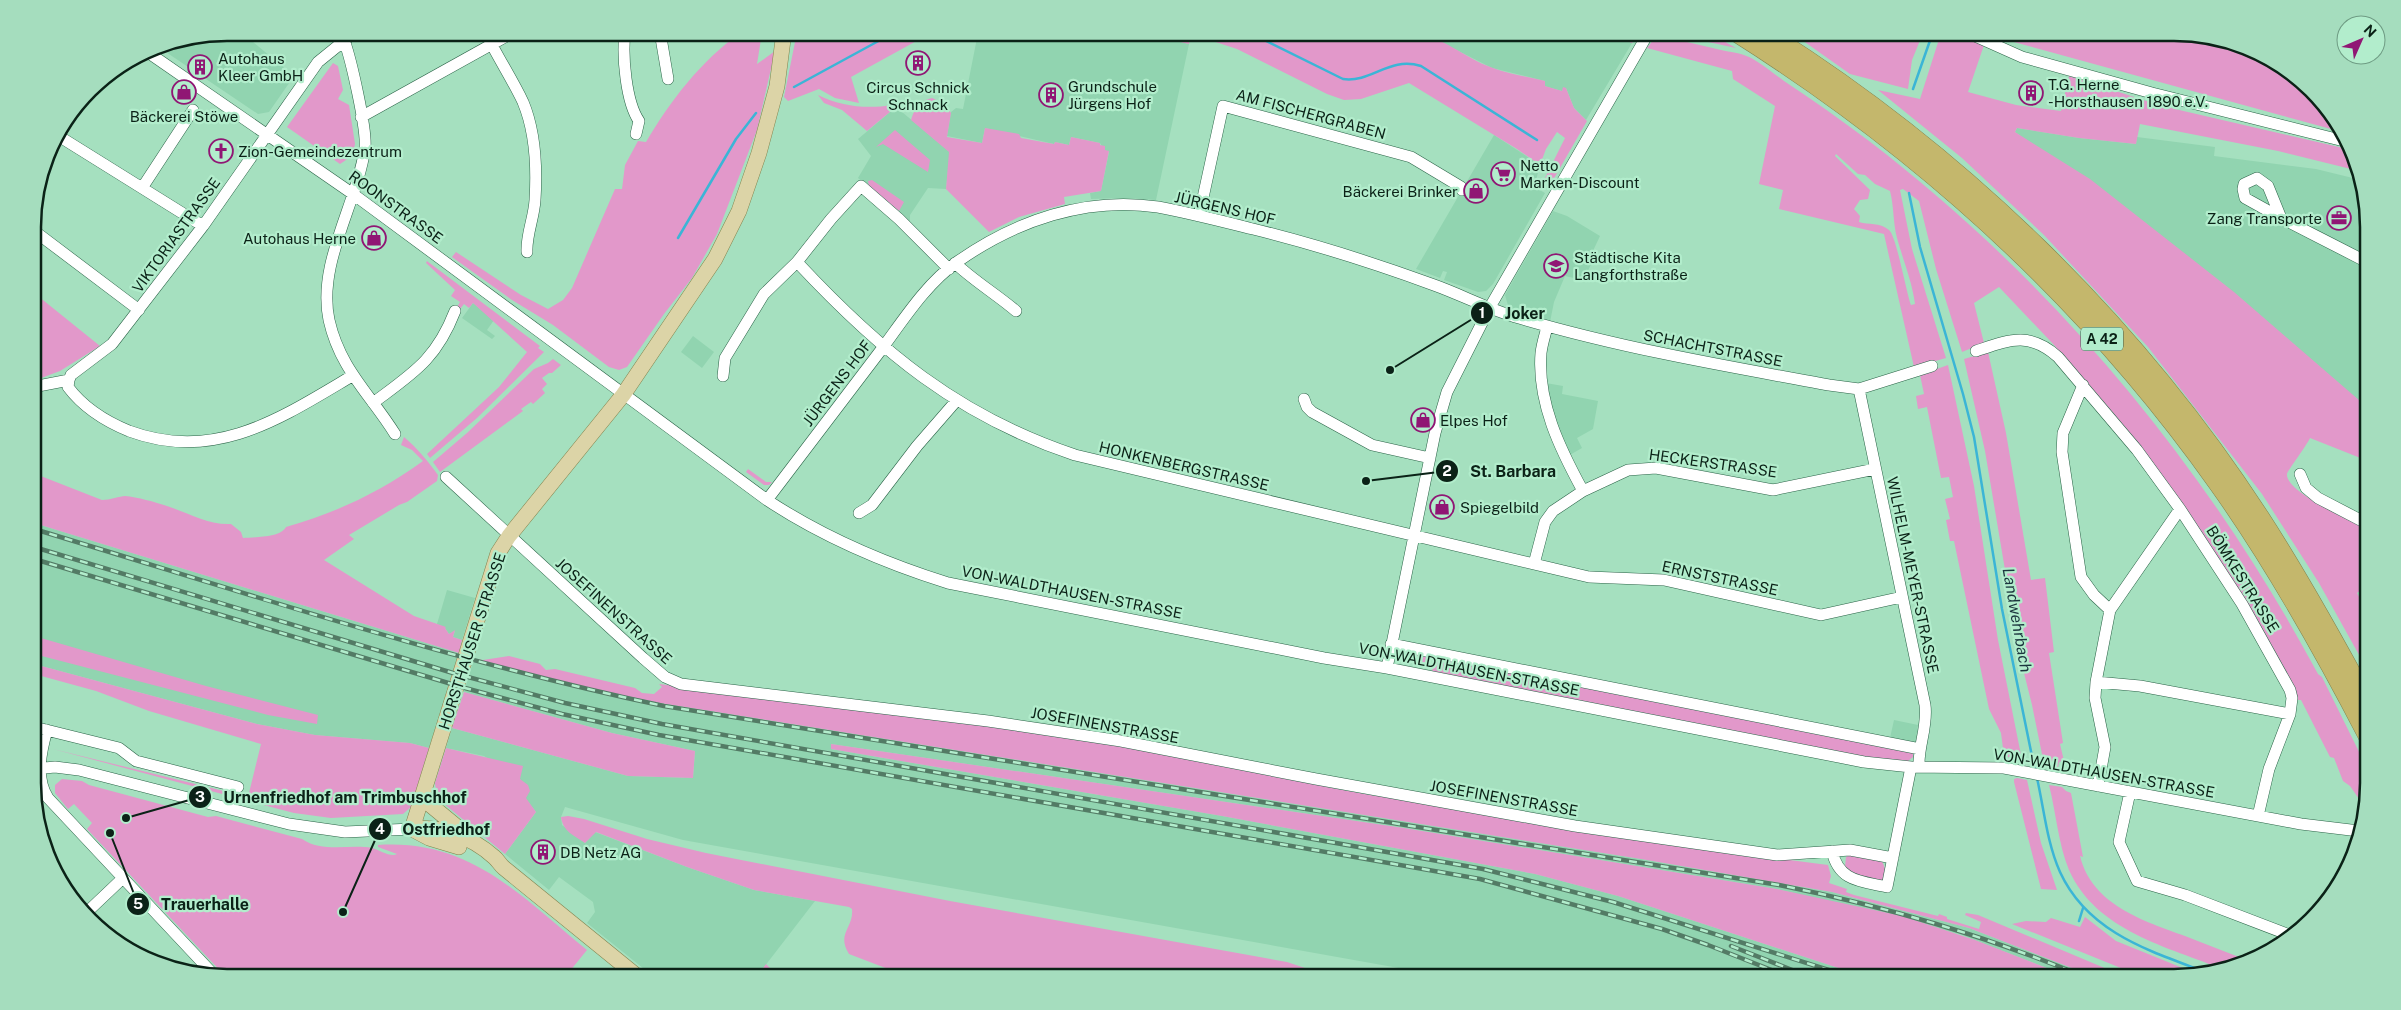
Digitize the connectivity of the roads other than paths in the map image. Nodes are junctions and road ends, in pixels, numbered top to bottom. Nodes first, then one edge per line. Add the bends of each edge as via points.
1 (343, 41) edge
2 (344, 41) edge
3 (499, 41) edge
4 (624, 41) edge
5 (662, 41) edge
6 (783, 41) edge
7 (1644, 41) edge
8 (1749, 41) edge
9 (1778, 41) edge
10 (1986, 41) edge
11 (492, 45) junction
12 (153, 56) edge
13 (668, 79) dead end
14 (193, 110) dead end
15 (361, 116) junction
16 (267, 134) junction
17 (636, 134) dead end
18 (63, 139) edge
19 (2338, 140) edge
20 (142, 188) junction
21 (1462, 190) dead end
22 (353, 194) junction
23 (1199, 216) junction
24 (2281, 218) dead end
25 (203, 226) junction
26 (41, 236) edge
27 (527, 252) dead end
28 (2360, 258) edge
29 (797, 262) junction
30 (952, 266) junction
31 (1490, 307) junction
32 (139, 310) junction
33 (456, 311) dead end
34 (1016, 311) dead end
35 (1547, 327) junction
36 (882, 348) junction
37 (1976, 351) dead end
38 (1932, 366) dead end
39 (352, 376) junction
40 (723, 376) dead end
41 (69, 380) junction
42 (2082, 385) junction
43 (41, 386) edge
44 (1859, 389) junction
45 (623, 395) junction
46 (1304, 399) dead end
47 (957, 400) junction
48 (373, 403) junction
49 (395, 434) dead end
50 (1430, 458) junction
51 (1875, 469) junction
52 (2300, 474) dead end
53 (446, 477) dead end
54 (1583, 491) junction
55 (766, 500) junction
56 (2180, 509) junction
57 (859, 513) dead end
58 (2360, 520) edge
59 (508, 536) junction
60 (1415, 536) junction
61 (1534, 564) junction
62 (1902, 598) junction
63 (2110, 610) junction
64 (1392, 644) junction
65 (1387, 668) junction
66 (2096, 682) junction
67 (2360, 689) edge
68 (2290, 714) junction
69 (2360, 721) edge
70 (41, 729) edge
71 (47, 730) junction
72 (1920, 748) junction
73 (41, 754) edge
74 (1915, 767) junction
75 (41, 768) edge
76 (41, 782) edge
77 (2098, 786) junction
78 (238, 787) dead end
79 (2130, 792) junction
80 (422, 798) junction
81 (2258, 816) junction
82 (412, 829) junction
83 (2353, 829) edge
84 (475, 843) junction
85 (1832, 851) junction
86 (1893, 858) junction
87 (501, 866) junction
88 (123, 878) junction
89 (90, 909) edge
90 (2283, 933) edge
91 (199, 966) edge
92 (628, 969) edge

1 - 16 street, VIKTORIASTRASSE via 318,62
2 - 15 street
3 - 11 street
4 - 17 street via 631,102 639,121
5 - 13 street
6 - 45 main road, HORSTHAUSER STRASSE via 773,105 739,210 716,259
7 - 31 street
8 - 69 highway, A 42 via 1824,91 1923,166 2028,260 2099,334 2192,448 2253,534
9 - 67 highway, A 42 via 1836,80 1962,178 2041,251 2117,332 2181,408 2254,508 2304,588
10 - 19 street via 2022,57
11 - 15 street
11 - 27 street via 523,103 534,145 534,217 526,243
12 - 16 street, ROONSTRASSE
14 - 20 street
15 - 22 street via 365,148
16 - 22 street, ROONSTRASSE
16 - 25 street, VIKTORIASTRASSE
18 - 20 street
20 - 25 street
21 - 23 street, AM FISCHERGRABEN via 1411,157 1223,106
22 - 39 street via 330,268 326,294 332,330
22 - 45 street, ROONSTRASSE
23 - 30 street, JÜRGENS HOF via 1116,204 1070,210 1012,229
23 - 31 street, JÜRGENS HOF via 1353,256
24 - 28 street
25 - 32 street, VIKTORIASTRASSE
26 - 32 street
29 - 30 street via 861,186
29 - 36 street, HONKENBERGSTRASSE
29 - 40 street via 764,294 724,358
30 - 34 street
30 - 36 street, JÜRGENS HOF via 919,299
31 - 35 street, SCHACHTSTRASSE
31 - 50 street via 1447,392
32 - 41 street, VIKTORIASTRASSE via 102,352 71,375
33 - 48 street via 446,335 422,366
35 - 44 street, SCHACHTSTRASSE via 1624,346
35 - 54 street via 1541,352 1544,390 1555,433
36 - 47 street, HONKENBERGSTRASSE
36 - 55 street, JÜRGENS HOF
37 - 42 street via 2010,340 2037,342 2058,356
38 - 44 street, SCHACHTSTRASSE
39 - 41 street via 265,425 236,436 190,442 154,438 121,428 83,403 68,387
39 - 48 street
41 - 43 street
42 - 56 street, BÖMKESTRASSE via 2137,450
42 - 63 street via 2063,433 2062,452 2081,577 2094,596
44 - 51 street, WILHELM-MEYER-STRASSE
45 - 55 street, VON-WALDTHAUSEN-STRASSE
45 - 59 main road, HORSTHAUSER STRASSE
46 - 50 street via 1312,412 1359,439 1388,450
47 - 57 street via 872,505
47 - 60 street, HONKENBERGSTRASSE via 1008,429 1075,455
48 - 49 street
50 - 60 street
51 - 54 street, HECKERSTRASSE via 1773,490 1656,468 1636,468 1618,473
51 - 62 street, WILHELM-MEYER-STRASSE
52 - 58 street via 2306,488 2318,498
53 - 59 street, JOSEFINENSTRASSE
54 - 61 street, HECKERSTRASSE via 1560,504 1549,516
55 - 65 street, VON-WALDTHAUSEN-STRASSE via 847,546 948,583
56 - 63 street
56 - 68 street, BÖMKESTRASSE via 2242,604 2286,681 2292,698
59 - 80 main road, HORSTHAUSER STRASSE via 498,553
59 - 85 street, JOSEFINENSTRASSE via 665,677 680,684 988,721 1121,741 1316,780 1556,822 1777,855
60 - 61 street, ERNSTSTRASSE
60 - 64 street
61 - 62 street, ERNSTSTRASSE via 1601,579 1664,580 1813,614 1828,614
62 - 72 street, WILHELM-MEYER-STRASSE via 1926,710
63 - 66 street
64 - 65 street
64 - 72 street, VON-WALDTHAUSEN-STRASSE
65 - 74 street, VON-WALDTHAUSEN-STRASSE via 1854,760
66 - 68 street via 2140,686
66 - 77 street via 2095,698 2105,747
68 - 81 street, BÖMKESTRASSE via 2269,769
70 - 71 street
71 - 73 street
71 - 78 street via 119,748 136,761
72 - 74 street, WILHELM-MEYER-STRASSE
74 - 77 street, VON-WALDTHAUSEN-STRASSE via 1990,766
74 - 86 street
75 - 82 street via 79,770 289,824 345,832
76 - 88 street via 48,798
77 - 79 street, VON-WALDTHAUSEN-STRASSE
79 - 81 street, VON-WALDTHAUSEN-STRASSE
79 - 90 street via 2119,842 2137,881 2185,895
80 - 82 main road, HORSTHAUSER STRASSE
80 - 84 main road
81 - 83 street, VON-WALDTHAUSEN-STRASSE
82 - 84 main road via 437,828
82 - 87 main road
84 - 87 main road
85 - 86 street, JOSEFINENSTRASSE via 1850,850
85 - 86 street via 1834,862 1844,874 1887,887
87 - 92 main road
88 - 89 street
88 - 91 street

